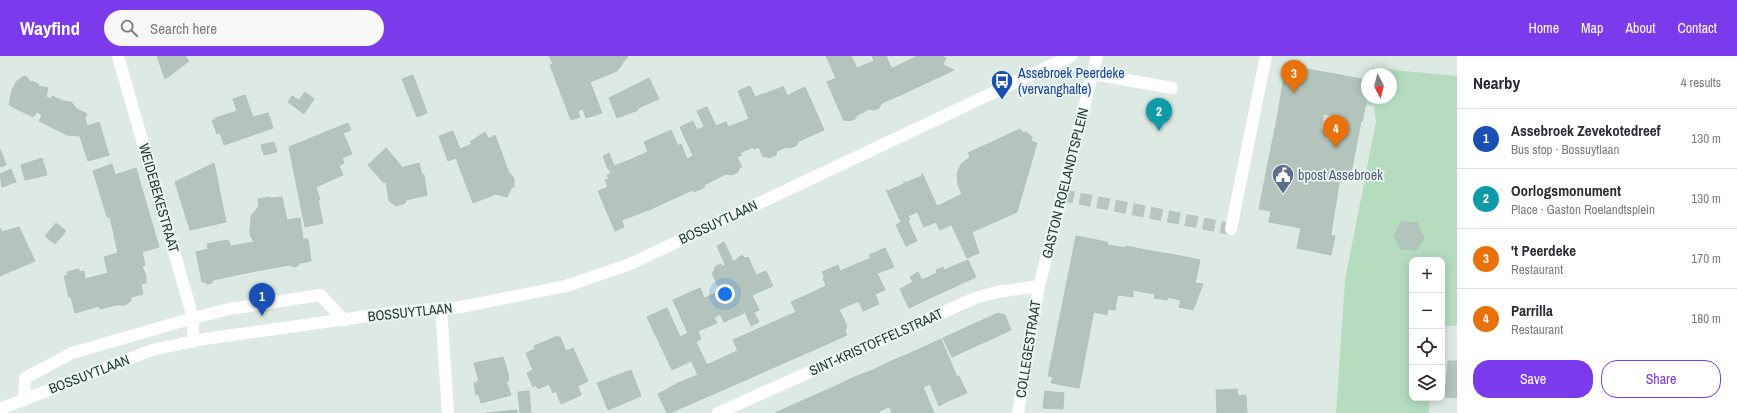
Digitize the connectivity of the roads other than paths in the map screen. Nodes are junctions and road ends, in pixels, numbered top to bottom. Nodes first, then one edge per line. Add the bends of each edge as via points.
1 (118, 56) edge
2 (1071, 56) edge
3 (1097, 56) edge
4 (1266, 56) edge
5 (1093, 74) junction
6 (1172, 88) dead end
7 (1231, 229) dead end
8 (1038, 286) junction
9 (441, 308) junction
10 (193, 318) junction
11 (344, 320) junction
12 (193, 342) junction
13 (24, 400) junction
14 (0, 409) edge
15 (448, 413) edge
16 (718, 413) edge
17 (1018, 413) edge

1 - 10 street, WEIDEBEKESTRAAT
2 - 9 street, BOSSUYTLAAN via 630,264 566,286
3 - 5 street, GASTON ROELANDTSPLEIN
4 - 7 street
5 - 6 street
5 - 8 street, GASTON ROELANDTSPLEIN
8 - 16 street, SINT-KRISTOFFELSTRAAT via 975,298
8 - 17 street, COLLEGESTRAAT
9 - 11 street, BOSSUYTLAAN
9 - 15 street
10 - 11 street, BOSSUYTLAAN via 229,309 320,295
10 - 12 street, WEIDEBEKESTRAAT
10 - 13 street, BOSSUYTLAAN via 72,353 25,378
11 - 12 street, BOSSUYTLAAN
12 - 13 street, BOSSUYTLAAN via 152,350
13 - 14 street, BOSSUYTLAAN

